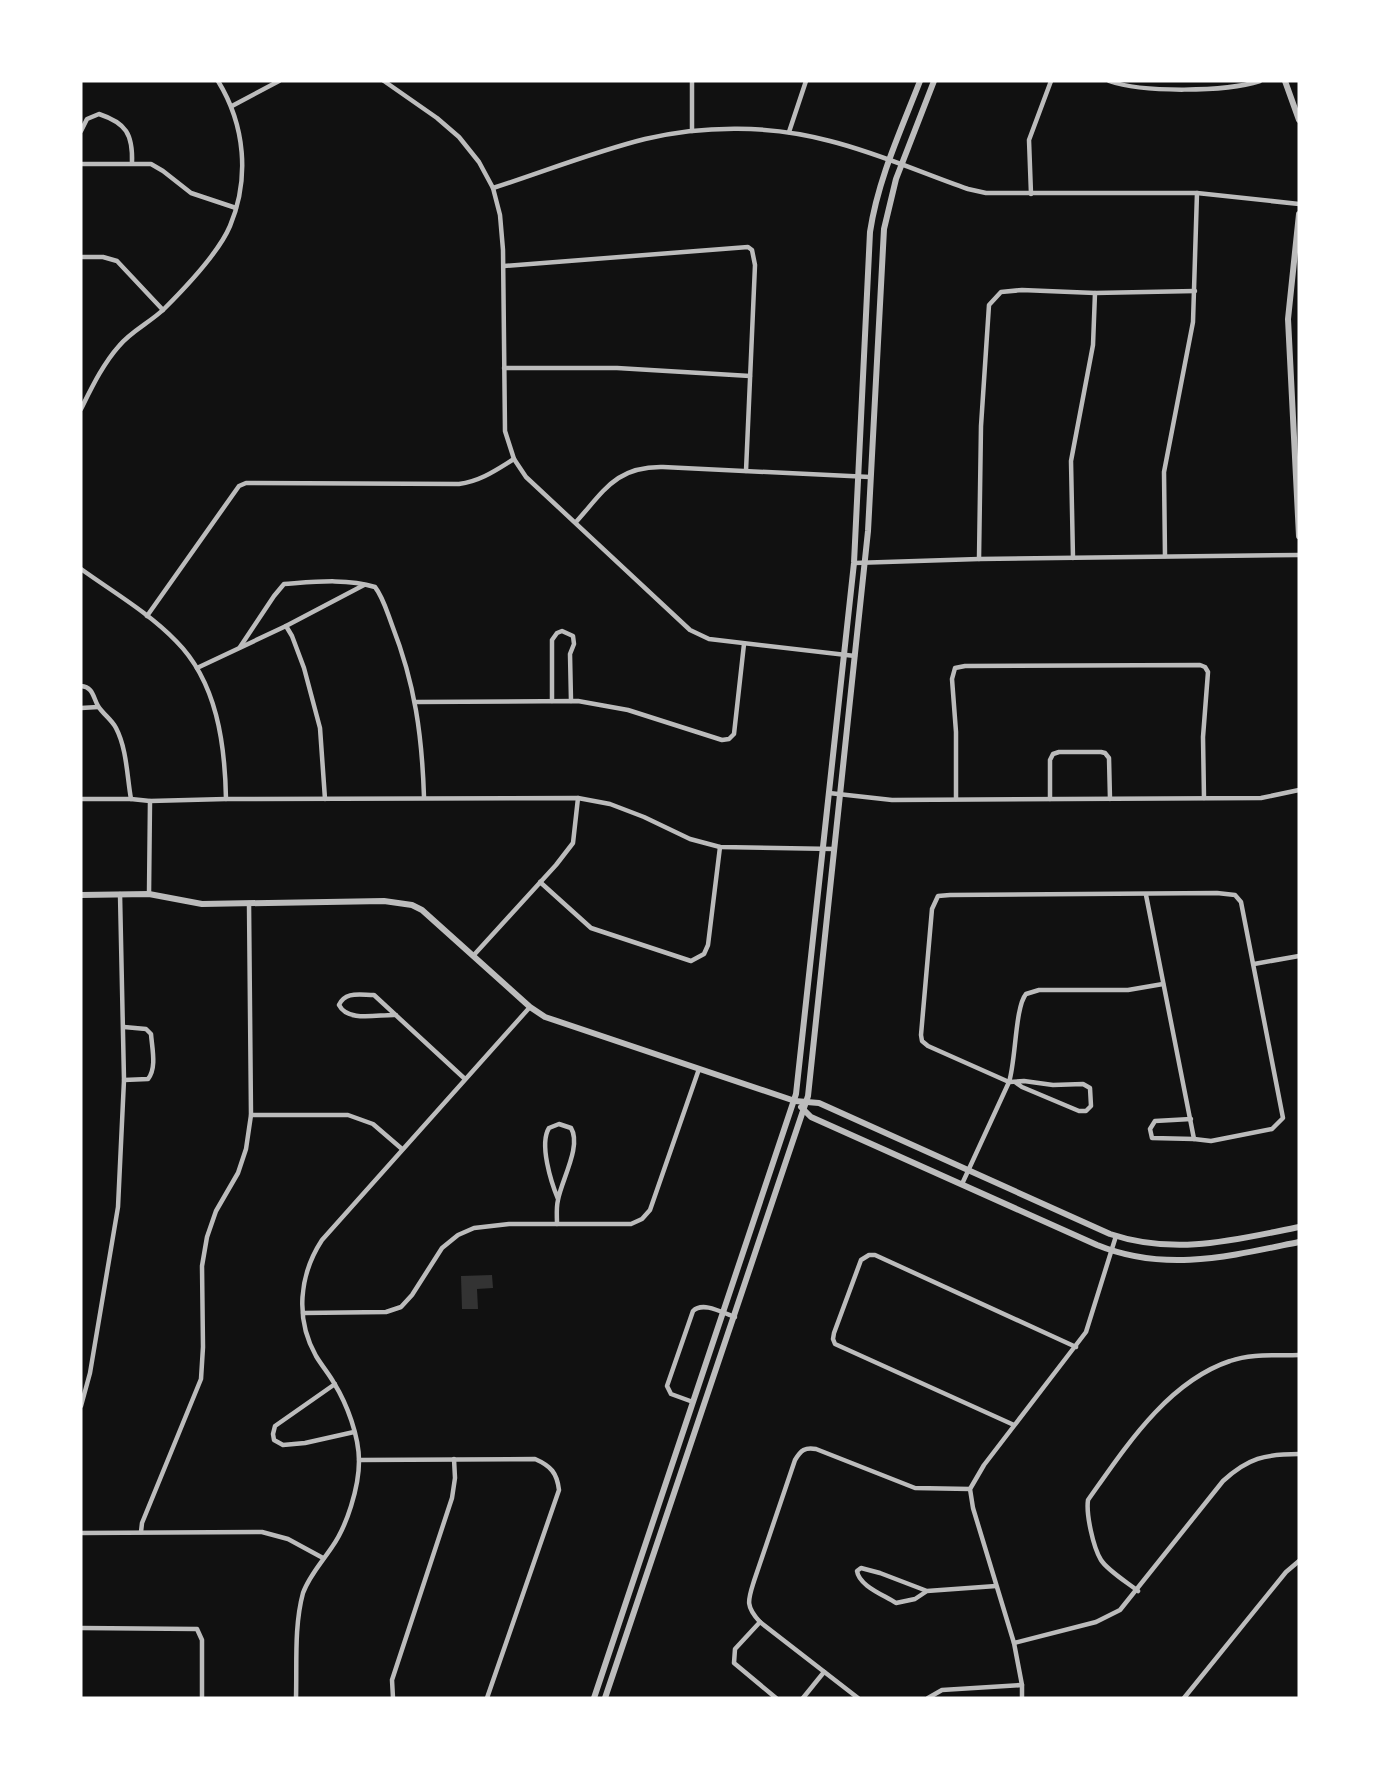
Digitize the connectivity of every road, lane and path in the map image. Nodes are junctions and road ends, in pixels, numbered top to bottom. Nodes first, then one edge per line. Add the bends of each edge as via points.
1 (219, 81) edge
2 (279, 81) edge
3 (384, 81) edge
4 (692, 81) edge
5 (806, 81) edge
6 (920, 81) edge
7 (934, 81) edge
8 (1051, 81) edge
9 (1109, 81) edge
10 (1260, 81) edge
11 (1285, 81) edge
12 (232, 106) junction
13 (1299, 120) edge
14 (81, 131) edge
15 (693, 131) junction
16 (789, 132) junction
17 (889, 160) junction
18 (132, 163) junction
19 (81, 164) edge
20 (902, 165) junction
21 (493, 188) junction
22 (1197, 193) junction
23 (1031, 194) junction
24 (1299, 204) edge
25 (236, 208) junction
26 (1299, 214) edge
27 (81, 257) edge
28 (504, 266) junction
29 (1195, 291) junction
30 (1095, 292) junction
31 (163, 310) junction
32 (504, 368) junction
33 (750, 376) junction
34 (81, 409) edge
35 (514, 459) junction
36 (746, 471) junction
37 (858, 477) junction
38 (870, 477) junction
39 (576, 522) junction
40 (1299, 536) edge
41 (1299, 555) edge
42 (1165, 556) junction
43 (1073, 558) junction
44 (979, 559) junction
45 (854, 563) junction
46 (865, 563) junction
47 (81, 569) edge
48 (366, 584) junction
49 (147, 616) junction
50 (286, 626) junction
51 (744, 644) junction
52 (240, 646) junction
53 (843, 655) junction
54 (855, 656) junction
55 (197, 668) junction
56 (81, 686) edge
57 (552, 701) junction
58 (571, 701) junction
59 (416, 702) junction
60 (98, 707) junction
61 (81, 708) edge
62 (1299, 790) edge
63 (829, 793) junction
64 (840, 794) junction
65 (424, 797) junction
66 (578, 798) junction
67 (1110, 798) junction
68 (1204, 798) junction
69 (81, 799) edge
70 (131, 799) junction
71 (226, 799) junction
72 (325, 799) junction
73 (956, 799) junction
74 (1050, 799) junction
75 (150, 801) junction
76 (720, 847) junction
77 (823, 848) junction
78 (834, 849) junction
79 (540, 882) junction
80 (120, 894) junction
81 (149, 894) junction
82 (81, 895) edge
83 (1146, 895) junction
84 (249, 903) junction
85 (473, 956) junction
86 (1299, 956) edge
87 (1254, 964) junction
88 (1163, 984) junction
89 (530, 1007) junction
90 (396, 1016) junction
91 (124, 1027) junction
92 (699, 1069) junction
93 (465, 1079) junction
94 (124, 1080) junction
95 (1009, 1082) junction
96 (1016, 1082) junction
97 (795, 1101) junction
98 (807, 1101) junction
99 (804, 1110) junction
100 (251, 1115) junction
101 (1191, 1119) junction
102 (1194, 1139) junction
103 (402, 1149) junction
104 (968, 1170) junction
105 (962, 1184) junction
106 (558, 1199) junction
107 (557, 1224) junction
108 (1299, 1227) edge
109 (1116, 1236) junction
110 (1299, 1242) edge
111 (1112, 1250) junction
112 (303, 1313) junction
113 (724, 1313) junction
114 (735, 1317) junction
115 (1076, 1347) junction
116 (1299, 1355) edge
117 (335, 1384) junction
118 (693, 1402) junction
119 (81, 1406) edge
120 (1014, 1425) junction
121 (354, 1432) junction
122 (1299, 1454) edge
123 (454, 1459) junction
124 (359, 1461) junction
125 (970, 1489) junction
126 (141, 1532) junction
127 (81, 1533) edge
128 (323, 1558) junction
129 (1299, 1561) edge
130 (996, 1586) junction
131 (927, 1591) junction
132 (1138, 1591) junction
133 (760, 1622) junction
134 (81, 1628) edge
135 (1014, 1643) junction
136 (824, 1672) junction
137 (1022, 1685) junction
138 (202, 1698) edge
139 (296, 1698) edge
140 (393, 1698) edge
141 (488, 1698) edge
142 (594, 1698) edge
143 (605, 1698) edge
144 (776, 1698) edge
145 (803, 1698) edge
146 (858, 1698) edge
147 (928, 1698) edge
148 (1022, 1698) edge
149 (1184, 1698) edge

1 - 12 street
2 - 12 street
3 - 21 street via 453,130 473,153
4 - 15 street
5 - 16 street
6 - 17 street
7 - 20 street
8 - 23 street via 1029,140
9 - 10 street via 1149,89 1222,88
11 - 13 street
12 - 25 street via 240,135 243,171
14 - 18 street via 87,119 99,114 124,126
15 - 16 street
15 - 21 street via 645,139
16 - 17 street via 829,140
17 - 20 street
17 - 37 street via 869,246
18 - 19 street
18 - 25 street via 151,164 191,193
20 - 23 street via 978,192
20 - 38 street via 889,203 882,244
21 - 28 street via 500,214
22 - 23 street
22 - 24 street
22 - 29 street
25 - 31 street via 219,244
26 - 40 street via 1288,319
27 - 31 street via 117,261
28 - 32 street
28 - 33 street via 748,247 753,250 755,265
29 - 30 street
29 - 42 street via 1164,472
30 - 43 street via 1093,345 1071,461
30 - 44 street via 1001,292 988,305
31 - 34 street via 120,344
32 - 33 street via 617,368
32 - 35 street via 505,431
33 - 36 street
35 - 39 street via 526,477
35 - 49 street via 488,476 459,484 246,483 239,486
36 - 37 street
36 - 39 street via 640,468 611,483
37 - 38 street
37 - 45 street
38 - 46 street
39 - 51 street via 690,630 710,639
41 - 42 street
42 - 43 street
43 - 44 street
44 - 46 street
45 - 46 street
45 - 53 street
46 - 54 street
47 - 49 street
48 - 50 street
48 - 52 street via 284,584
48 - 59 street via 375,587 382,598
49 - 55 street via 177,641
50 - 52 street
50 - 72 street via 304,668 320,728
51 - 53 street
51 - 58 street via 734,734 729,739 628,710
52 - 55 street
53 - 54 street
53 - 63 street
54 - 64 street
55 - 71 street via 221,732
56 - 60 street via 87,686
57 - 58 street
57 - 58 street via 552,640 562,631 573,636
57 - 59 street
59 - 65 street
60 - 61 street
60 - 70 street via 118,731
62 - 68 street via 1265,798
63 - 64 street
63 - 77 street
64 - 73 street via 892,800
64 - 78 street
65 - 66 street
65 - 72 street
66 - 76 street via 610,804
66 - 79 street via 573,843
67 - 68 street
67 - 74 street
67 - 74 street via 1107,754 1059,752 1051,758
68 - 73 street via 1208,672 1200,665 1146,665 956,668 952,679
69 - 70 street
70 - 75 street
71 - 72 street
71 - 75 street
73 - 74 street
75 - 81 street
76 - 77 street
76 - 79 street via 708,945 704,954 691,961 591,928
77 - 78 street
77 - 97 street
78 - 98 street
79 - 85 street
80 - 81 street
80 - 82 street
80 - 91 street
81 - 84 street via 202,904
83 - 87 street via 1235,895 1241,902
83 - 88 street
83 - 95 street via 938,896 932,909 922,1041
84 - 85 street via 384,901 412,905
84 - 100 street
85 - 89 street
86 - 87 street
87 - 102 street via 1283,1118 1272,1129 1211,1141
88 - 95 street via 1128,990 1029,992 1020,1005
88 - 101 street
89 - 92 street via 545,1017
89 - 93 street
90 - 90 street via 374,995 348,994 339,1005 342,1012 350,1015
90 - 93 street
91 - 94 street
91 - 94 street via 146,1029 151,1034 153,1064 148,1079
92 - 97 street
92 - 107 street via 650,1210 642,1219 631,1224
93 - 103 street
94 - 119 street via 118,1207
95 - 96 street
95 - 104 street
96 - 96 street via 1079,1111 1090,1106 1090,1088 1086,1085
97 - 98 street
97 - 99 street
97 - 113 street
98 - 99 street
98 - 104 street
99 - 105 street via 811,1117
99 - 114 street
100 - 103 street via 348,1115 373,1124
100 - 126 street via 238,1173 216,1211 207,1238 202,1266 201,1379
101 - 102 street
101 - 102 street via 1155,1121 1150,1130 1152,1138
103 - 112 street via 314,1252 303,1284
104 - 105 street
104 - 109 street
105 - 111 street
106 - 106 street via 576,1138 571,1128 560,1124 549,1128 544,1138 551,1182
106 - 107 street
107 - 112 street via 490,1225 458,1235 442,1248 401,1307 386,1312
108 - 109 street via 1193,1246
109 - 111 street
110 - 111 street via 1192,1261 1150,1259
111 - 115 street via 1089,1324
112 - 117 street via 308,1339
113 - 114 street
113 - 118 street
113 - 118 street via 702,1306 694,1309 674,1364 668,1390
114 - 143 street
115 - 120 street
115 - 120 street via 875,1256 861,1260 834,1333 835,1344
116 - 132 street via 1230,1361 1190,1381 1158,1409 1088,1500 1090,1528 1101,1561
117 - 121 street
117 - 121 street via 275,1426 274,1440 283,1445 305,1443
118 - 142 street
120 - 125 street
121 - 124 street
122 - 132 street via 1273,1454 1238,1467
123 - 124 street
123 - 140 street via 452,1498 392,1680
123 - 141 street via 535,1459 552,1469 558,1480 559,1490
124 - 128 street via 350,1511
125 - 130 street
125 - 133 street via 915,1488 816,1449 800,1451 748,1601
126 - 127 street
126 - 128 street via 262,1532 288,1539
128 - 139 street via 309,1580 301,1605
129 - 149 street
130 - 131 street
130 - 135 street
131 - 131 street via 880,1573 861,1568 857,1571 865,1583 896,1602 915,1599
132 - 135 street via 1120,1610 1096,1622
133 - 136 street
133 - 144 street via 735,1649 734,1663
134 - 138 street via 197,1629 202,1640
135 - 137 street
136 - 145 street
136 - 146 street
137 - 147 street via 942,1690
137 - 148 street

